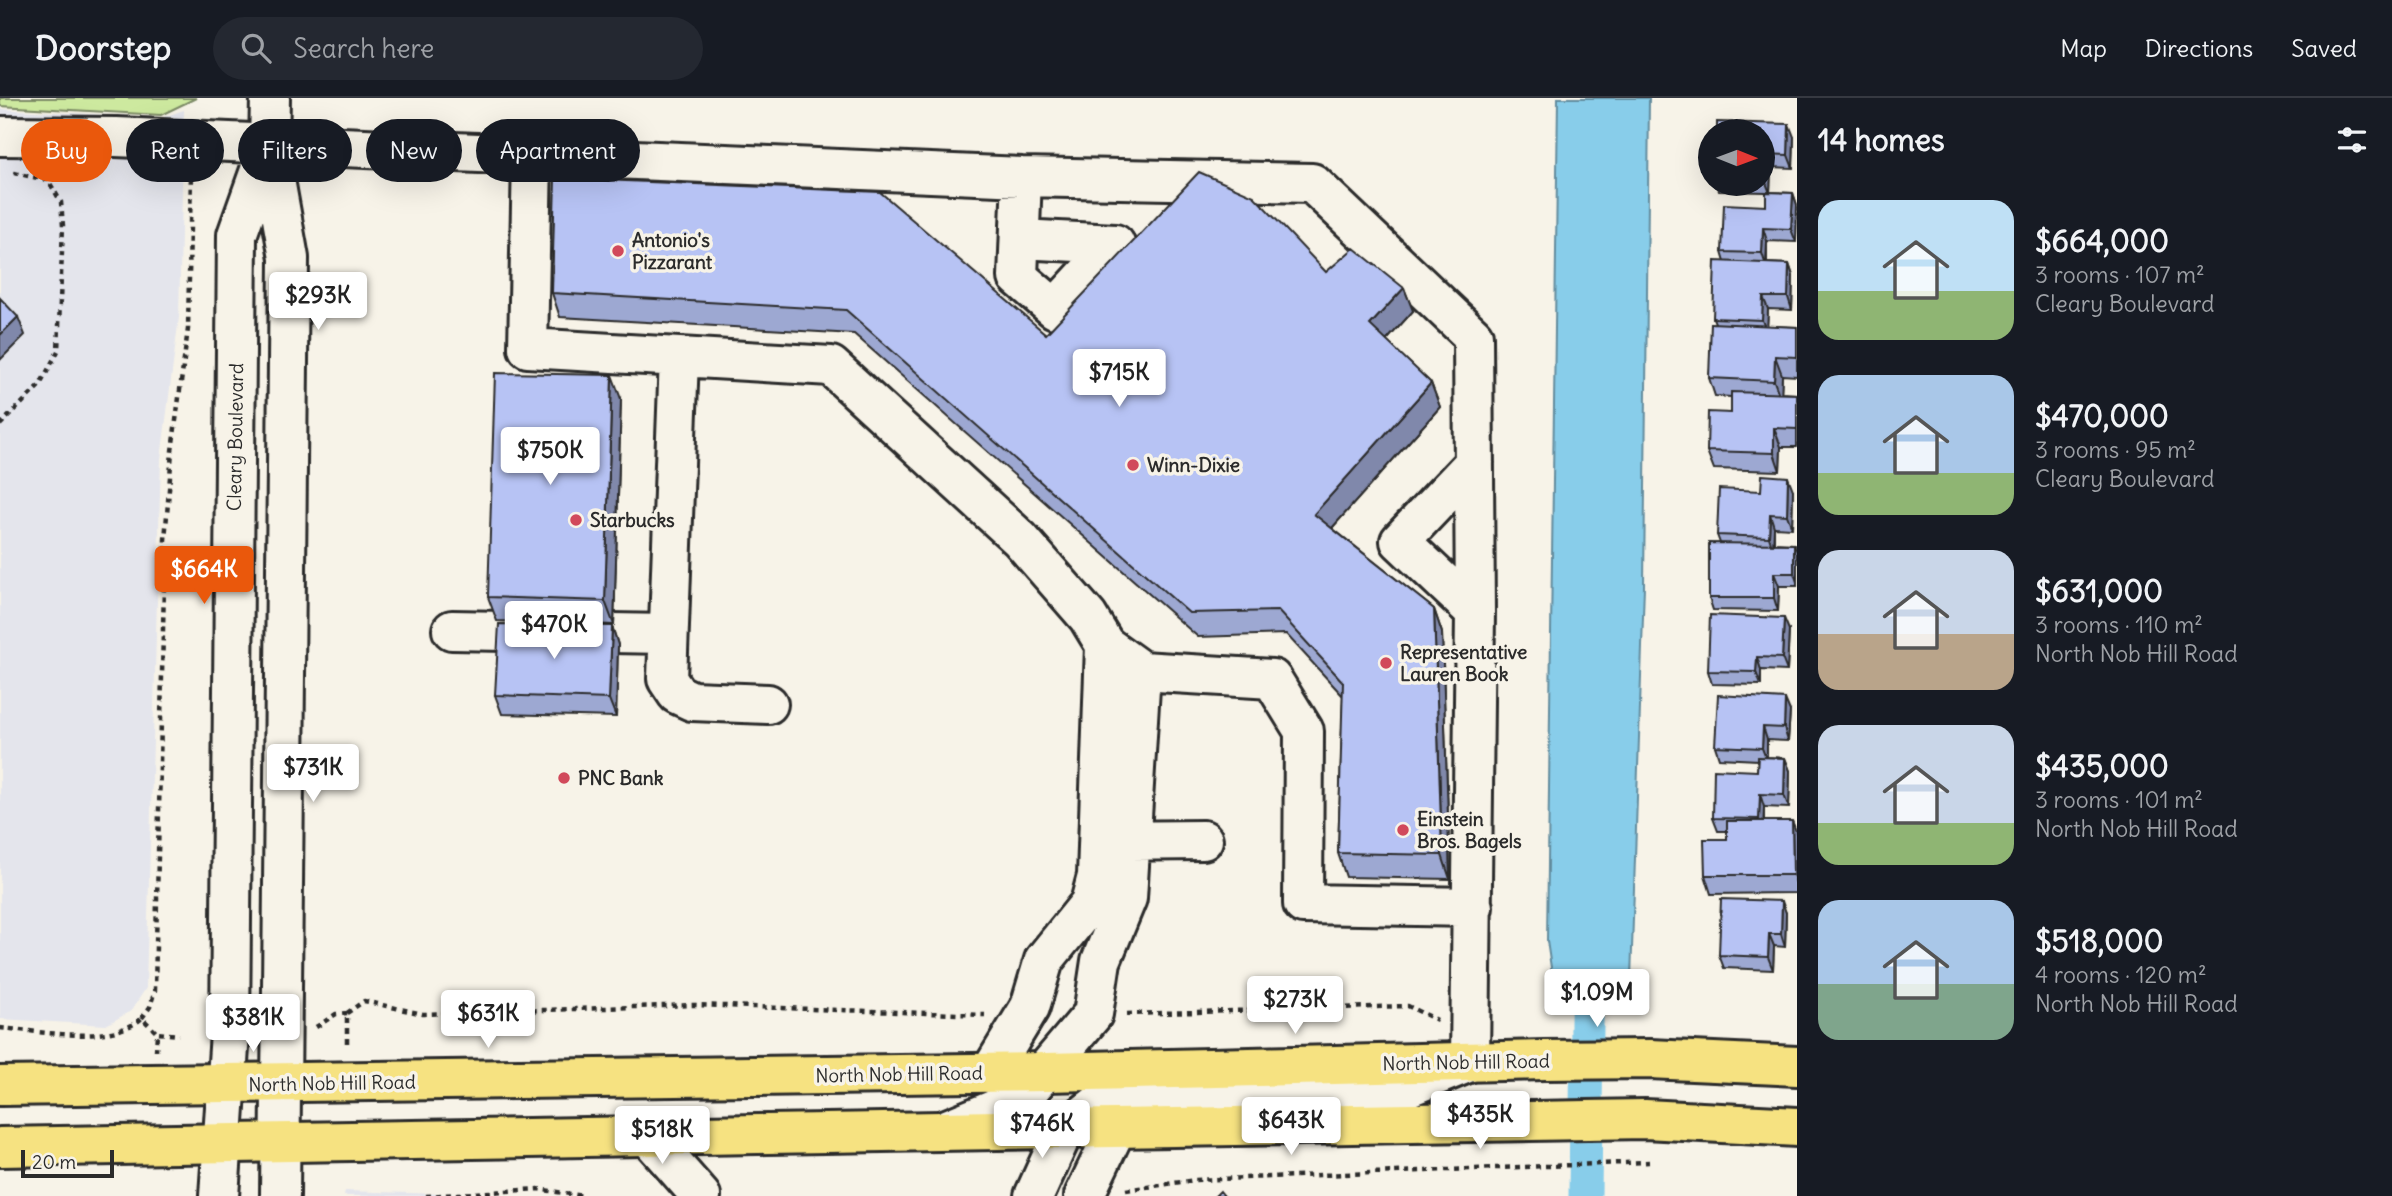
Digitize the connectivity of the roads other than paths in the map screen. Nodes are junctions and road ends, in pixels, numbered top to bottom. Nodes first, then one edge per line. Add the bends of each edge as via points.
1 (270, 98) edge
2 (270, 119) edge
3 (238, 144) edge
4 (352, 150) edge
5 (3, 153) edge
6 (476, 155) edge
7 (640, 162) edge
8 (1022, 177) junction
9 (256, 182) edge
10 (275, 182) edge
11 (532, 182) edge
12 (1020, 239) dead end
13 (679, 357) junction
14 (1474, 463) junction
15 (1475, 612) junction
16 (452, 630) dead end
17 (667, 634) junction
18 (1105, 645) junction
19 (1141, 671) junction
20 (768, 704) dead end
21 (1203, 840) dead end
22 (1115, 841) junction
23 (1474, 907) junction
24 (1470, 1062) junction
25 (1797, 1066) edge
26 (1047, 1072) junction
27 (990, 1073) junction
28 (281, 1083) junction
29 (226, 1084) junction
30 (0, 1086) edge
31 (1797, 1127) edge
32 (1116, 1129) junction
33 (1064, 1130) junction
34 (939, 1132) junction
35 (648, 1136) junction
36 (281, 1143) junction
37 (222, 1144) junction
38 (0, 1147) edge
39 (219, 1196) edge
40 (280, 1196) edge
41 (701, 1196) edge
42 (1034, 1196) edge
43 (1084, 1196) edge

1 - 2 street, Cleary Boulevard
3 - 5 street via 194,141
4 - 6 street
7 - 8 street
8 - 12 street
8 - 14 street via 1312,183 1473,336
9 - 29 street, Cleary Boulevard via 237,235
10 - 28 street, Cleary Boulevard via 289,258
11 - 13 street via 528,348
13 - 17 street
13 - 18 street via 831,366 1020,540 1088,617
14 - 15 street
14 - 15 street via 1400,541
15 - 23 street
16 - 17 street
17 - 20 street via 667,679 677,694 692,701
18 - 19 street
18 - 22 street
19 - 22 street
19 - 23 street via 1272,679 1304,731 1303,904
21 - 22 street
22 - 26 street via 1127,898 1101,961 1093,1014
22 - 27 street via 1097,876 1090,904 1044,960 1025,1015
23 - 24 street
24 - 25 main road, North Nob Hill Road via 1650,1059
24 - 26 main road, North Nob Hill Road
24 - 33 street via 1406,1088 1115,1091
26 - 27 main road, North Nob Hill Road
26 - 34 street via 1022,1098
27 - 28 main road, North Nob Hill Road
28 - 29 main road, North Nob Hill Road
28 - 36 street, Cleary Boulevard
29 - 30 main road, North Nob Hill Road
29 - 37 street, Cleary Boulevard
31 - 32 main road via 1645,1119
32 - 33 main road
32 - 43 street
33 - 34 main road
33 - 42 street
34 - 35 main road
35 - 36 main road
35 - 41 street
36 - 37 main road
36 - 40 street, Cleary Boulevard
37 - 38 main road
37 - 39 street, Cleary Boulevard

